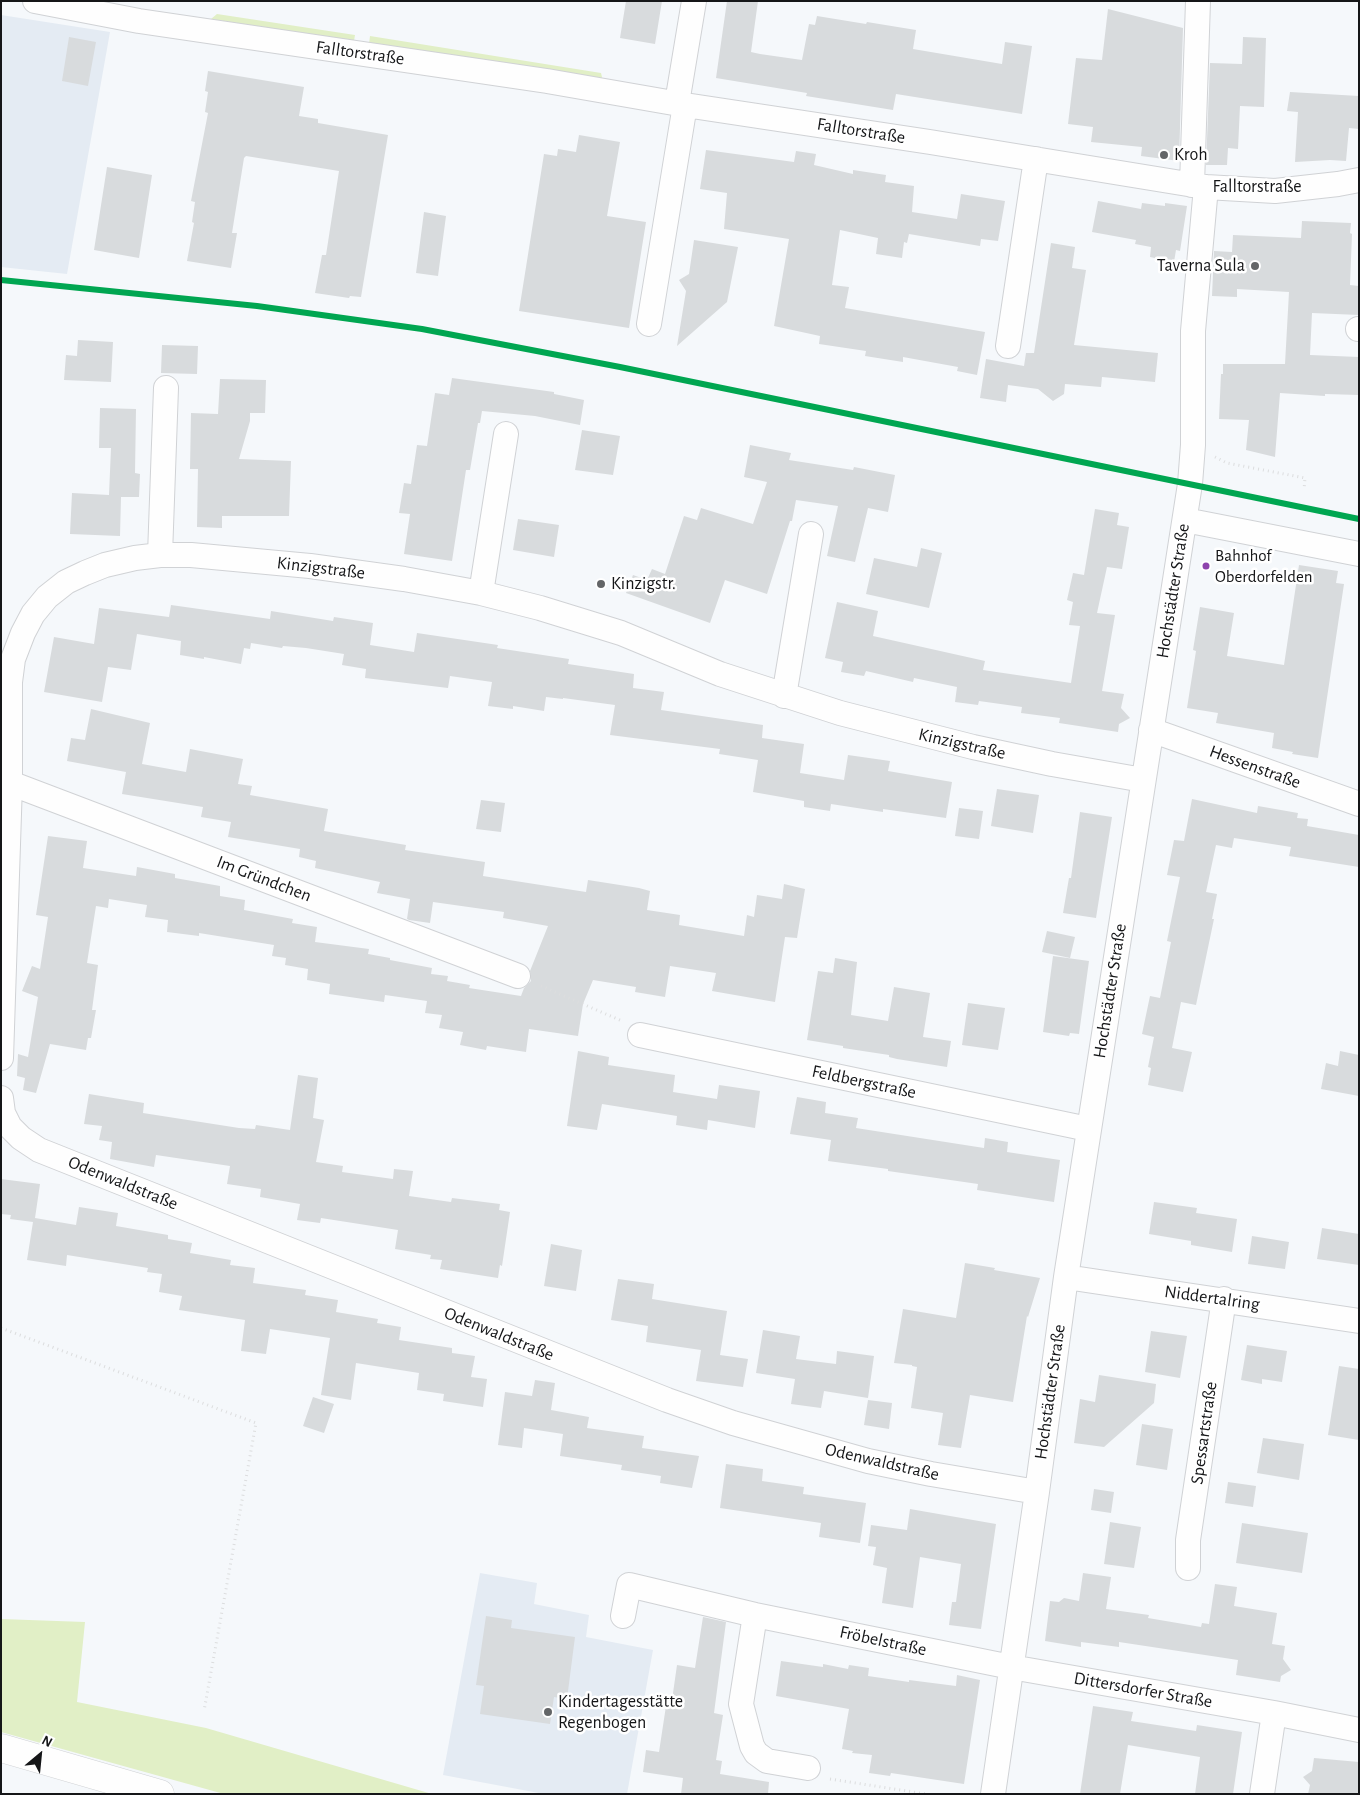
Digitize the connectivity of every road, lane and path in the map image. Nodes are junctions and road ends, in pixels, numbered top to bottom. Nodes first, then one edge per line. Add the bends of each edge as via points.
1 (35, 1) edge
2 (694, 1) edge
3 (1198, 1) edge
4 (681, 104) junction
5 (1036, 159) junction
6 (1359, 180) edge
7 (1199, 186) junction
8 (649, 324) dead end
9 (1008, 346) dead end
10 (166, 388) dead end
11 (506, 434) dead end
12 (1193, 445) junction
13 (1304, 490) dead end
14 (1185, 520) junction
15 (811, 534) dead end
16 (1359, 554) edge
17 (160, 555) junction
18 (480, 593) junction
19 (784, 696) junction
20 (1152, 730) junction
21 (1143, 780) junction
22 (10, 782) junction
23 (1359, 804) edge
24 (518, 976) joint
25 (640, 1035) joint
26 (1, 1058) edge
27 (1, 1098) edge
28 (1088, 1129) junction
29 (1066, 1276) junction
30 (1224, 1299) junction
31 (1359, 1320) edge
32 (1, 1328) edge
33 (1037, 1492) junction
34 (1188, 1568) dead end
35 (756, 1615) junction
36 (623, 1616) dead end
37 (1011, 1667) junction
38 (204, 1710) dead end
39 (1274, 1712) junction
40 (1359, 1730) edge
41 (1, 1748) edge
42 (808, 1768) joint
43 (160, 1794) edge
44 (926, 1794) edge
45 (993, 1794) edge
46 (1262, 1794) edge

1 - 4 street, Falltorstraße
2 - 4 street
3 - 7 street, Hochstädter Straße
4 - 5 street, Falltorstraße
4 - 8 street
5 - 7 street, Falltorstraße
5 - 9 street
6 - 7 street, Falltorstraße via 1275,190
7 - 12 street, Hochstädter Straße via 1193,331
10 - 17 street
11 - 18 street
12 - 13 path via 1227,463 1305,478
12 - 14 street, Hochstädter Straße
14 - 16 street
14 - 20 street, Hochstädter Straße
15 - 19 street
17 - 18 street, Kinzigstraße via 310,566
17 - 22 street, Kinzigstraße via 105,565 66,582 33,614 13,659
18 - 19 street, Kinzigstraße via 621,633 720,674
19 - 21 street, Kinzigstraße via 973,747
20 - 21 street, Hochstädter Straße
20 - 23 street, Hessenstraße
21 - 28 street, Hochstädter Straße
22 - 24 street, Im Gründchen
22 - 26 street
24 - 25 path via 626,1022
25 - 28 street, Feldbergstraße
27 - 33 street, Odenwaldstraße via 10,1128 39,1150 667,1400 868,1461
28 - 29 street, Hochstädter Straße
29 - 30 street, Niddertalring
29 - 33 street, Hochstädter Straße
30 - 31 street, Niddertalring
30 - 34 street, Spessartstraße via 1188,1540
32 - 38 path via 256,1423
33 - 37 street, Hochstädter Straße
35 - 36 street, Fröbelstraße via 628,1585
35 - 37 street, Fröbelstraße
35 - 42 street via 741,1704 752,1746 766,1761
37 - 39 street, Dittersdorfer Straße
37 - 45 street, Hochstädter Straße
39 - 40 street, Dittersdorfer Straße
39 - 46 street
41 - 43 main road
42 - 44 path via 817,1777

